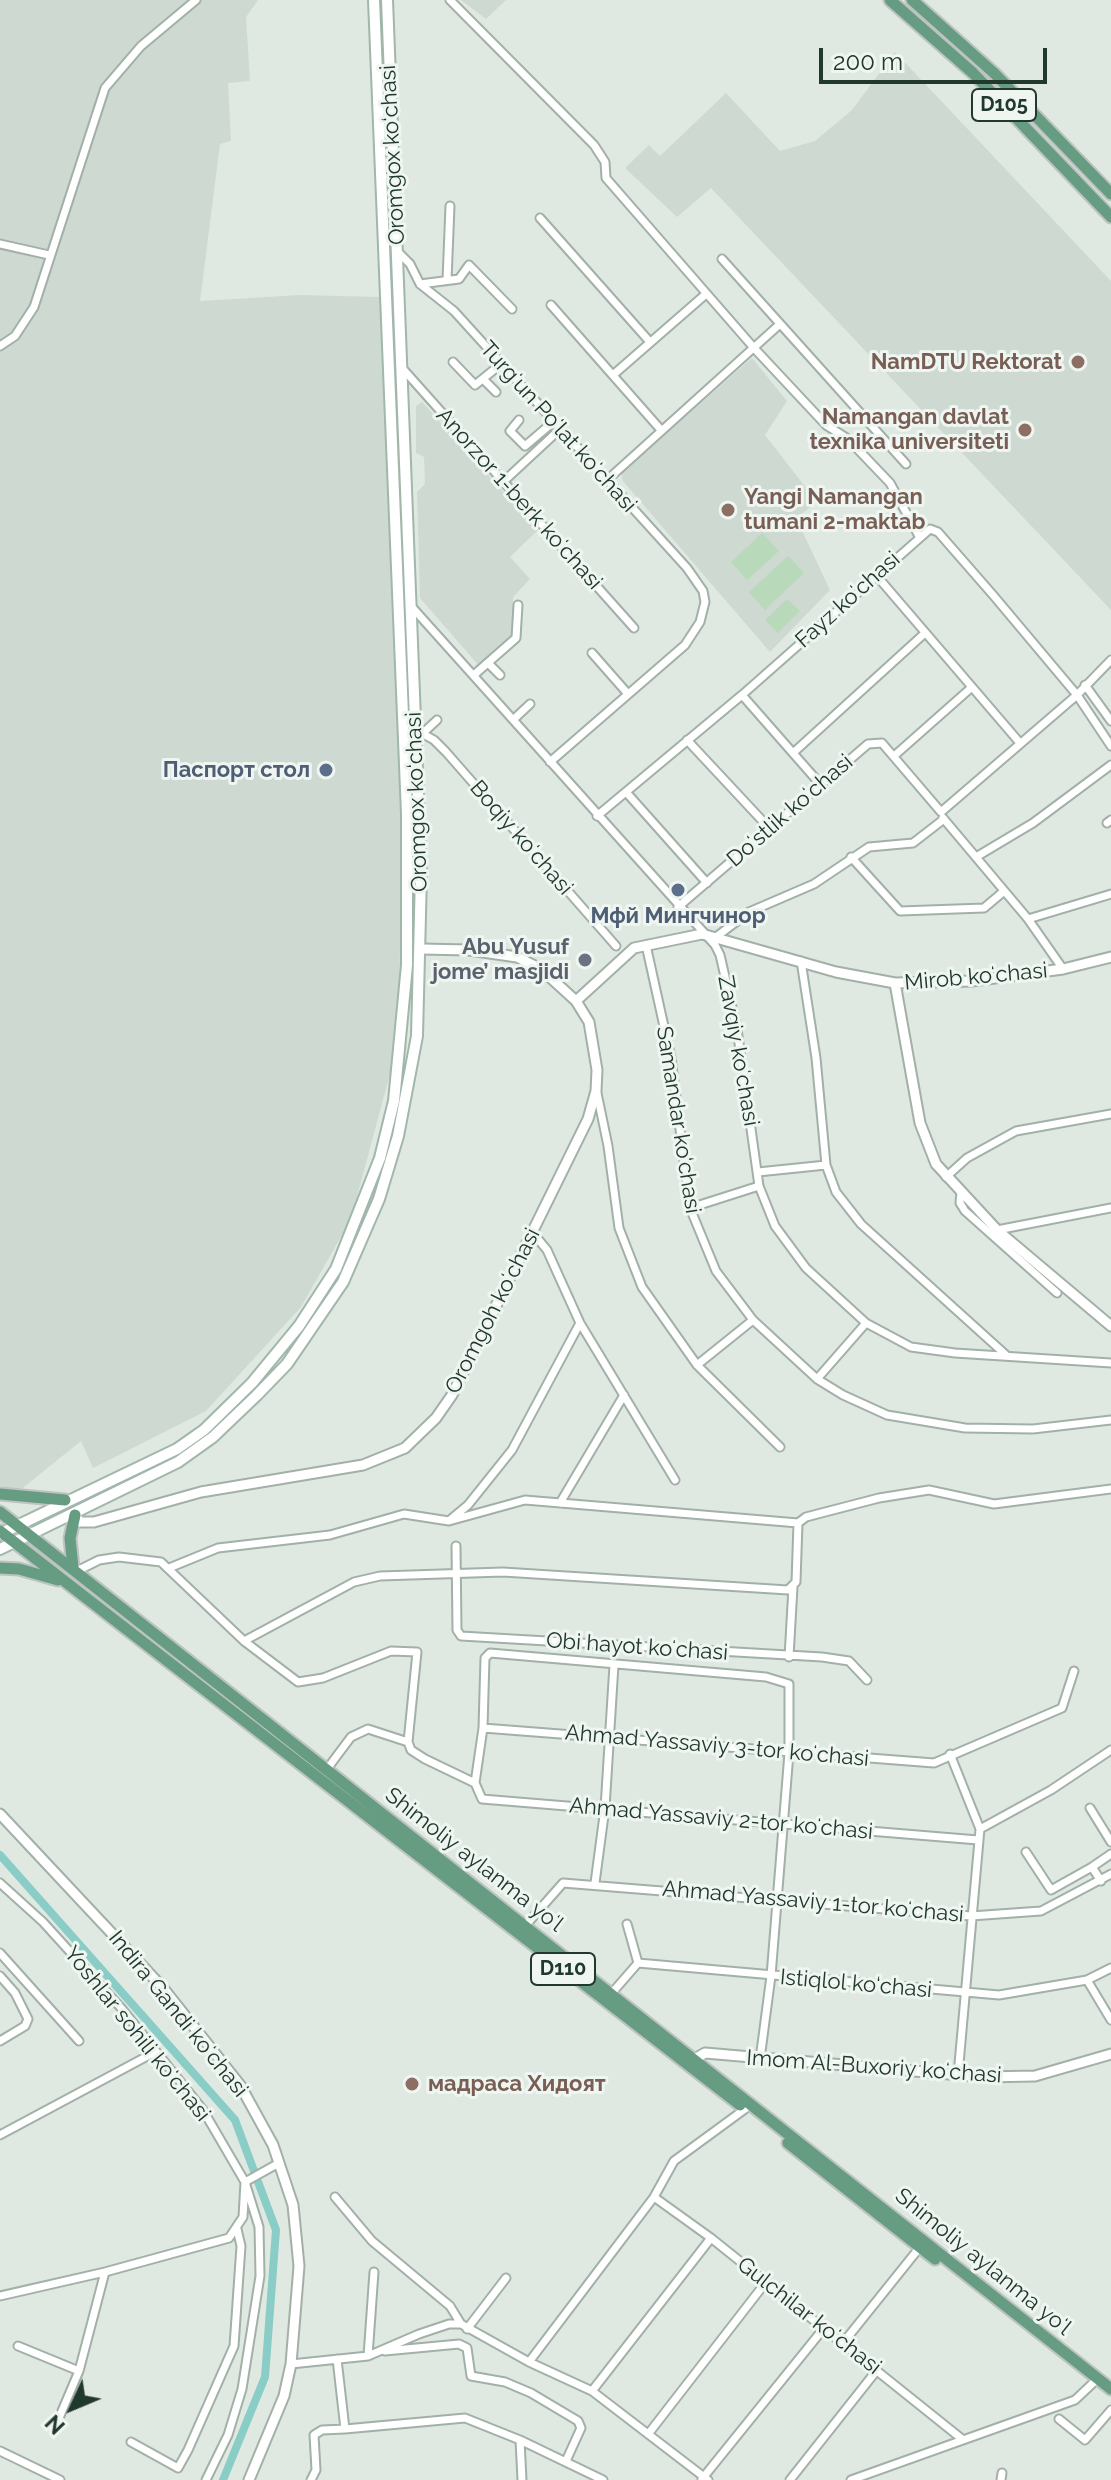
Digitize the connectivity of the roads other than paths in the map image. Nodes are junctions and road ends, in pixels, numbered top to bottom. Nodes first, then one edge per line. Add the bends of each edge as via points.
1 (196, 0) edge
2 (374, 0) edge
3 (387, 0) edge
4 (450, 0) edge
5 (890, 0) edge
6 (912, 0) edge
7 (1111, 194) edge
8 (450, 206) dead end
9 (1111, 217) edge
10 (540, 218) dead end
11 (0, 244) edge
12 (398, 252) junction
13 (49, 255) junction
14 (722, 259) dead end
15 (447, 280) junction
16 (420, 284) junction
17 (706, 294) junction
18 (551, 305) dead end
19 (512, 309) dead end
20 (780, 324) junction
21 (650, 342) junction
22 (402, 344) junction
23 (388, 345) junction
24 (0, 346) edge
25 (754, 348) junction
26 (453, 362) dead end
27 (501, 364) junction
28 (403, 369) junction
29 (613, 375) junction
30 (484, 380) junction
31 (496, 392) dead end
32 (519, 420) dead end
33 (552, 423) junction
34 (559, 430) junction
35 (661, 430) junction
36 (906, 464) dead end
37 (606, 481) junction
38 (503, 482) junction
39 (919, 536) junction
40 (876, 575) junction
41 (398, 602) junction
42 (410, 605) junction
43 (518, 605) dead end
44 (634, 628) dead end
45 (925, 633) junction
46 (592, 653) dead end
47 (1111, 660) edge
48 (488, 663) junction
49 (475, 674) junction
50 (500, 675) dead end
51 (1085, 685) junction
52 (972, 687) junction
53 (628, 694) junction
54 (742, 695) junction
55 (1077, 695) junction
56 (530, 704) dead end
57 (514, 719) junction
58 (437, 720) dead end
59 (1111, 721) edge
60 (403, 728) junction
61 (419, 731) junction
62 (687, 740) junction
63 (1020, 743) junction
64 (1111, 746) edge
65 (793, 753) junction
66 (894, 756) junction
67 (550, 762) junction
68 (1111, 765) edge
69 (821, 785) junction
70 (626, 792) junction
71 (597, 816) junction
72 (942, 816) junction
73 (771, 830) junction
74 (851, 857) junction
75 (976, 857) junction
76 (707, 883) junction
77 (1003, 892) junction
78 (1111, 894) edge
79 (678, 907) junction
80 (1028, 919) junction
81 (702, 934) junction
82 (716, 937) junction
83 (646, 945) junction
84 (616, 946) dead end
85 (421, 949) junction
86 (1111, 957) edge
87 (801, 961) junction
88 (1063, 969) junction
89 (895, 983) junction
90 (576, 1001) junction
91 (596, 1091) junction
92 (1111, 1114) edge
93 (826, 1165) junction
94 (758, 1172) junction
95 (946, 1177) junction
96 (759, 1186) junction
97 (961, 1192) junction
98 (690, 1208) junction
99 (1111, 1208) edge
100 (997, 1230) junction
101 (533, 1233) junction
102 (1057, 1293) dead end
103 (753, 1320) junction
104 (580, 1323) junction
105 (866, 1323) junction
106 (1111, 1326) edge
107 (1006, 1355) junction
108 (1111, 1363) edge
109 (697, 1365) junction
110 (817, 1379) junction
111 (624, 1395) junction
112 (1111, 1420) edge
113 (780, 1447) dead end
114 (675, 1480) dead end
115 (1111, 1489) edge
116 (0, 1494) edge
117 (65, 1500) junction
118 (560, 1503) junction
119 (0, 1512) edge
120 (75, 1515) junction
121 (449, 1521) junction
122 (798, 1523) junction
123 (17, 1524) junction
124 (1, 1533) edge
125 (31, 1535) junction
126 (14, 1542) junction
127 (456, 1546) dead end
128 (0, 1549) edge
129 (0, 1568) edge
130 (169, 1568) junction
131 (75, 1570) junction
132 (456, 1574) junction
133 (66, 1582) junction
134 (793, 1587) junction
135 (244, 1641) junction
136 (789, 1657) junction
137 (614, 1665) junction
138 (1074, 1671) dead end
139 (867, 1680) dead end
140 (483, 1728) junction
141 (274, 1734) junction
142 (609, 1737) junction
143 (408, 1742) junction
144 (1111, 1750) edge
145 (789, 1753) junction
146 (950, 1754) junction
147 (327, 1769) junction
148 (475, 1783) junction
149 (605, 1808) junction
150 (1090, 1808) dead end
151 (0, 1814) edge
152 (783, 1825) junction
153 (980, 1829) junction
154 (978, 1840) junction
155 (1111, 1842) edge
156 (1026, 1852) dead end
157 (1111, 1854) edge
158 (1092, 1867) junction
159 (1111, 1874) edge
160 (1101, 1881) junction
161 (460, 1882) junction
162 (0, 1883) edge
163 (595, 1883) junction
164 (776, 1900) junction
165 (971, 1916) junction
166 (627, 1924) dead end
167 (525, 1926) junction
168 (0, 1953) edge
169 (638, 1963) junction
170 (1111, 1968) edge
171 (0, 1976) edge
172 (771, 1976) junction
173 (1087, 1980) junction
174 (611, 1994) junction
175 (963, 1994) junction
176 (1111, 2020) edge
177 (0, 2041) edge
178 (79, 2041) dead end
179 (155, 2052) junction
180 (1111, 2054) edge
181 (760, 2060) junction
182 (689, 2062) junction
183 (958, 2075) junction
184 (745, 2109) junction
185 (0, 2135) edge
186 (274, 2166) junction
187 (245, 2182) junction
188 (335, 2197) dead end
189 (654, 2197) junction
190 (237, 2229) junction
191 (711, 2238) junction
192 (920, 2247) junction
193 (105, 2272) junction
194 (374, 2272) dead end
195 (506, 2278) dead end
196 (968, 2280) junction
197 (766, 2282) junction
198 (0, 2296) edge
199 (464, 2326) junction
200 (824, 2328) junction
201 (843, 2343) junction
202 (18, 2346) dead end
203 (378, 2351) junction
204 (368, 2356) junction
205 (337, 2359) junction
206 (529, 2362) junction
207 (291, 2364) junction
208 (877, 2370) junction
209 (79, 2371) junction
210 (1093, 2383) junction
211 (1111, 2389) edge
212 (592, 2391) junction
213 (1111, 2398) edge
214 (1111, 2410) edge
215 (59, 2418) dead end
216 (1059, 2419) dead end
217 (345, 2429) junction
218 (649, 2433) junction
219 (962, 2439) junction
220 (520, 2440) junction
221 (131, 2442) dead end
222 (0, 2451) edge
223 (566, 2461) junction
224 (704, 2479) edge
225 (60, 2480) edge
226 (206, 2480) edge
227 (249, 2480) edge
228 (311, 2480) edge
229 (522, 2480) edge
230 (603, 2480) edge
231 (790, 2480) edge
232 (851, 2480) edge

1 - 13 street via 141,46 105,88
2 - 23 main road, Oromgox ko‘chasi
3 - 12 main road, Oromgox ko‘chasi
4 - 17 street via 594,145 605,162 606,178
5 - 9 main road, D105 via 973,73
6 - 7 main road, D105 via 994,73
8 - 15 street
10 - 21 street
11 - 13 street
12 - 16 street, Turgʻun Poʻlat koʻchasi
12 - 22 main road, Oromgox ko‘chasi
13 - 24 street via 27,321
14 - 20 street
15 - 16 street
15 - 19 street via 459,279 469,265
16 - 27 street, Turgʻun Poʻlat koʻchasi via 454,311
17 - 21 street
17 - 25 street
18 - 29 street
20 - 25 street
20 - 36 street
21 - 29 street
22 - 23 street
22 - 28 main road, Oromgox ko‘chasi
23 - 41 main road, Oromgox ko‘chasi
25 - 35 street
25 - 39 street via 890,483
26 - 30 street via 475,385
27 - 30 street
27 - 33 street, Turgʻun Poʻlat koʻchasi
28 - 38 street, Anorzor 1-berk koʻchasi
28 - 42 main road, Oromgox ko‘chasi
29 - 35 street
30 - 31 street
32 - 33 street via 510,431 525,446
33 - 34 street, Turgʻun Poʻlat koʻchasi
34 - 37 street, Turgʻun Poʻlat koʻchasi
34 - 38 street
35 - 37 street
37 - 53 street, Turgʻun Poʻlat koʻchasi via 703,591 703,611 685,645
38 - 44 street, Anorzor 1-berk koʻchasi
39 - 40 street, Fayz koʻchasi
39 - 55 street, Fayz koʻchasi via 930,529 938,532
40 - 45 street
40 - 54 street, Fayz koʻchasi
41 - 42 street
41 - 60 main road, Oromgox ko‘chasi
42 - 49 street, Zavqiy koʻchasi
42 - 61 main road, Oromgox ko‘chasi
43 - 48 street via 516,638
45 - 52 street
45 - 65 street
46 - 53 street
47 - 51 street
48 - 49 street
48 - 50 street
49 - 57 street, Zavqiy koʻchasi
51 - 55 street
51 - 59 street
52 - 63 street
52 - 66 street
53 - 67 street
54 - 62 street, Fayz koʻchasi
54 - 65 street
55 - 63 street
55 - 64 street
56 - 57 street
57 - 67 street, Zavqiy koʻchasi
58 - 61 street
60 - 61 street
60 - 117 main road, Oromgox ko‘chasi via 408,910 405,1012 394,1101 368,1192 336,1269 263,1371 204,1430 115,1481
61 - 84 street, Boqiy koʻchasi via 446,752
61 - 85 main road, Oromgox ko‘chasi
62 - 70 street, Fayz koʻchasi
62 - 73 street
63 - 72 street
65 - 69 street
66 - 69 street, Doʻstlik koʻchasi via 882,743 872,742
66 - 72 street
67 - 71 street, Zavqiy koʻchasi
68 - 75 street via 1033,823
69 - 73 street, Doʻstlik koʻchasi
70 - 71 street, Fayz koʻchasi
70 - 76 street
71 - 79 street, Zavqiy koʻchasi
72 - 74 street via 913,843 875,845
72 - 75 street
73 - 76 street, Doʻstlik koʻchasi
74 - 77 street via 900,911 984,908
74 - 82 street via 814,884 749,912
75 - 77 street
76 - 79 street, Doʻstlik koʻchasi
77 - 80 street
78 - 80 street
79 - 81 street, Zavqiy koʻchasi
80 - 88 street
81 - 82 street, Mirob koʻchasi
81 - 83 street
81 - 94 street, Zavqiy koʻchasi via 720,955 727,980
82 - 87 street, Mirob koʻchasi
83 - 90 street via 625,954
83 - 98 street, Samandar ko‘chasi via 671,1058
85 - 90 street, Oromgoh koʻchasi via 517,957 541,969
85 - 120 main road, Oromgox ko‘chasi via 417,1036 398,1136 379,1199 343,1282 287,1364 230,1423 178,1462
86 - 88 street, Mirob koʻchasi
87 - 89 street, Mirob koʻchasi
87 - 93 street
88 - 89 street, Mirob koʻchasi via 972,981
89 - 95 street via 920,1123 927,1148
90 - 91 street, Oromgoh koʻchasi via 589,1022
91 - 101 street, Oromgoh koʻchasi via 588,1119
91 - 109 street via 627,1252 658,1314
92 - 95 street via 1016,1131 967,1158
93 - 94 street
93 - 107 street via 846,1208
94 - 96 street, Zavqiy koʻchasi
95 - 97 street
96 - 98 street
96 - 105 street, Zavqiy koʻchasi via 785,1244
97 - 100 street
97 - 102 street via 965,1211
98 - 103 street, Samandar ko‘chasi via 716,1271
99 - 100 street
100 - 106 street
101 - 104 street via 547,1250
101 - 120 street, Oromgoh koʻchasi via 452,1395 405,1448 363,1465 201,1492 94,1522 80,1522
103 - 109 street
103 - 110 street, Samandar ko‘chasi
104 - 111 street
104 - 121 street via 512,1450
105 - 107 street, Zavqiy koʻchasi via 911,1347
105 - 110 street
107 - 108 street, Zavqiy koʻchasi
109 - 113 street
110 - 112 street, Samandar ko‘chasi via 887,1415 965,1428 1033,1429
111 - 114 street
111 - 118 street
115 - 122 street via 994,1504 929,1490 879,1498
116 - 117 main road
117 - 123 main road, Oromgox ko‘chasi
118 - 121 street via 512,1501
118 - 122 street
119 - 123 main road, Shimoliy aylanma yoʻl / D110
120 - 125 main road, Oromgox ko‘chasi
120 - 131 main road via 70,1538
121 - 130 street via 404,1514 330,1535 218,1548
122 - 134 street
123 - 124 main road, Oromgox ko‘chasi
123 - 125 main road, Shimoliy aylanma yoʻl / D110
124 - 126 main road, Shimoliy aylanma yoʻl / D110
125 - 126 main road, Oromgox ko‘chasi
125 - 131 main road, Shimoliy aylanma yoʻl / D110
126 - 128 main road, Oromgox ko‘chasi
126 - 133 main road, Shimoliy aylanma yoʻl / D110
127 - 132 street, Obi hayot koʻchasi
129 - 133 main road
130 - 131 street via 154,1560 119,1557
130 - 135 street
131 - 141 main road, Shimoliy aylanma yoʻl / D110
132 - 134 street
132 - 135 street via 366,1578
132 - 136 street, Obi hayot koʻchasi via 461,1636
133 - 141 main road, Shimoliy aylanma yoʻl / D110
134 - 136 street
135 - 143 street via 303,1683 371,1656 417,1652
136 - 139 street, Obi hayot koʻchasi via 849,1661
137 - 140 street via 488,1654
137 - 142 street
137 - 145 street via 784,1681 789,1684
138 - 146 street, Ahmad Yassaviy 3-tor koʻchasi via 1062,1708
140 - 142 street, Ahmad Yassaviy 3-tor koʻchasi
140 - 148 street
141 - 147 main road, Shimoliy aylanma yoʻl / D110
141 - 161 main road, Shimoliy aylanma yoʻl / D110
142 - 145 street, Ahmad Yassaviy 3-tor koʻchasi
142 - 149 street
143 - 147 street via 382,1731 359,1731
143 - 148 street via 425,1759
144 - 153 street
145 - 146 street, Ahmad Yassaviy 3-tor koʻchasi via 934,1763
145 - 152 street
146 - 153 street
147 - 161 main road, Shimoliy aylanma yoʻl / D110
148 - 149 street, Ahmad Yassaviy 2-tor koʻchasi via 482,1799
149 - 152 street, Ahmad Yassaviy 2-tor koʻchasi
149 - 163 street
150 - 155 street
151 - 186 street, Indira Gandi koʻchasi via 163,1988 240,2085
152 - 154 street, Ahmad Yassaviy 2-tor koʻchasi
152 - 164 street
153 - 154 street
154 - 165 street
156 - 158 street via 1051,1890
157 - 158 street
158 - 160 street
159 - 160 street, Ahmad Yassaviy 1-tor koʻchasi
160 - 165 street, Ahmad Yassaviy 1-tor koʻchasi via 1041,1911
161 - 167 main road, Shimoliy aylanma yoʻl / D110
161 - 182 main road, Shimoliy aylanma yoʻl / D110
162 - 179 street, Yoshlar sohili koʻchasi via 53,1933
163 - 164 street, Ahmad Yassaviy 1-tor koʻchasi
163 - 167 street, Ahmad Yassaviy 1-tor koʻchasi via 563,1883
164 - 165 street, Ahmad Yassaviy 1-tor koʻchasi
164 - 172 street
165 - 175 street
166 - 169 street
167 - 174 main road, Shimoliy aylanma yoʻl / D110
168 - 178 street
169 - 172 street, Istiqlol ko‘chasi
169 - 174 street
170 - 173 street, Istiqlol ko‘chasi
171 - 177 street via 28,2019
172 - 175 street, Istiqlol ko‘chasi
172 - 181 street
173 - 175 street, Istiqlol ko‘chasi via 1024,1993
173 - 176 street
174 - 182 main road, Shimoliy aylanma yoʻl / D110
175 - 183 street
179 - 185 street
179 - 187 street, Yoshlar sohili koʻchasi via 203,2110
180 - 183 street, Imom Al-Buxoriy koʻchasi via 1035,2076
181 - 182 street, Imom Al-Buxoriy koʻchasi via 705,2053
181 - 183 street, Imom Al-Buxoriy koʻchasi
182 - 184 main road, Shimoliy aylanma yoʻl / D110
182 - 196 main road, Shimoliy aylanma yoʻl / D110
184 - 189 street via 674,2161
184 - 192 main road, Shimoliy aylanma yoʻl / D110
186 - 187 street
186 - 207 street, Indira Gandi koʻchasi via 293,2205 299,2266
187 - 190 street via 246,2203
187 - 226 street, Yoshlar sohili koʻchasi via 259,2227 260,2276 242,2389
188 - 199 street via 372,2241 450,2306
189 - 191 street, Gulchilar koʻchasi
189 - 206 street
190 - 193 street via 229,2238
190 - 221 street via 241,2246 234,2346 188,2450 178,2468
191 - 197 street, Gulchilar koʻchasi
191 - 212 street
192 - 196 main road, Shimoliy aylanma yoʻl / D110
192 - 201 street
193 - 198 street
193 - 209 street
194 - 204 street
195 - 199 street
196 - 210 main road, Shimoliy aylanma yoʻl / D110
196 - 211 main road, Shimoliy aylanma yoʻl / D110
197 - 200 street, Gulchilar koʻchasi
197 - 218 street
199 - 203 street via 449,2324
199 - 206 street
200 - 201 street, Gulchilar koʻchasi
200 - 224 street
201 - 208 street, Gulchilar koʻchasi
202 - 209 street
203 - 204 street
203 - 223 street via 459,2344 467,2348 471,2376 505,2382 578,2421 581,2428
204 - 205 street
205 - 207 street
205 - 217 street
206 - 212 street
207 - 227 street, Indira Gandi koʻchasi via 284,2396
208 - 219 street, Gulchilar koʻchasi
208 - 231 street
209 - 215 street
210 - 213 main road, Shimoliy aylanma yoʻl / D110
210 - 219 street via 1075,2400
212 - 218 street
214 - 216 street via 1085,2440
217 - 220 street via 465,2418
217 - 228 street via 314,2435 316,2470
218 - 224 street
219 - 232 street
220 - 223 street
220 - 229 street
222 - 225 street
223 - 230 street

